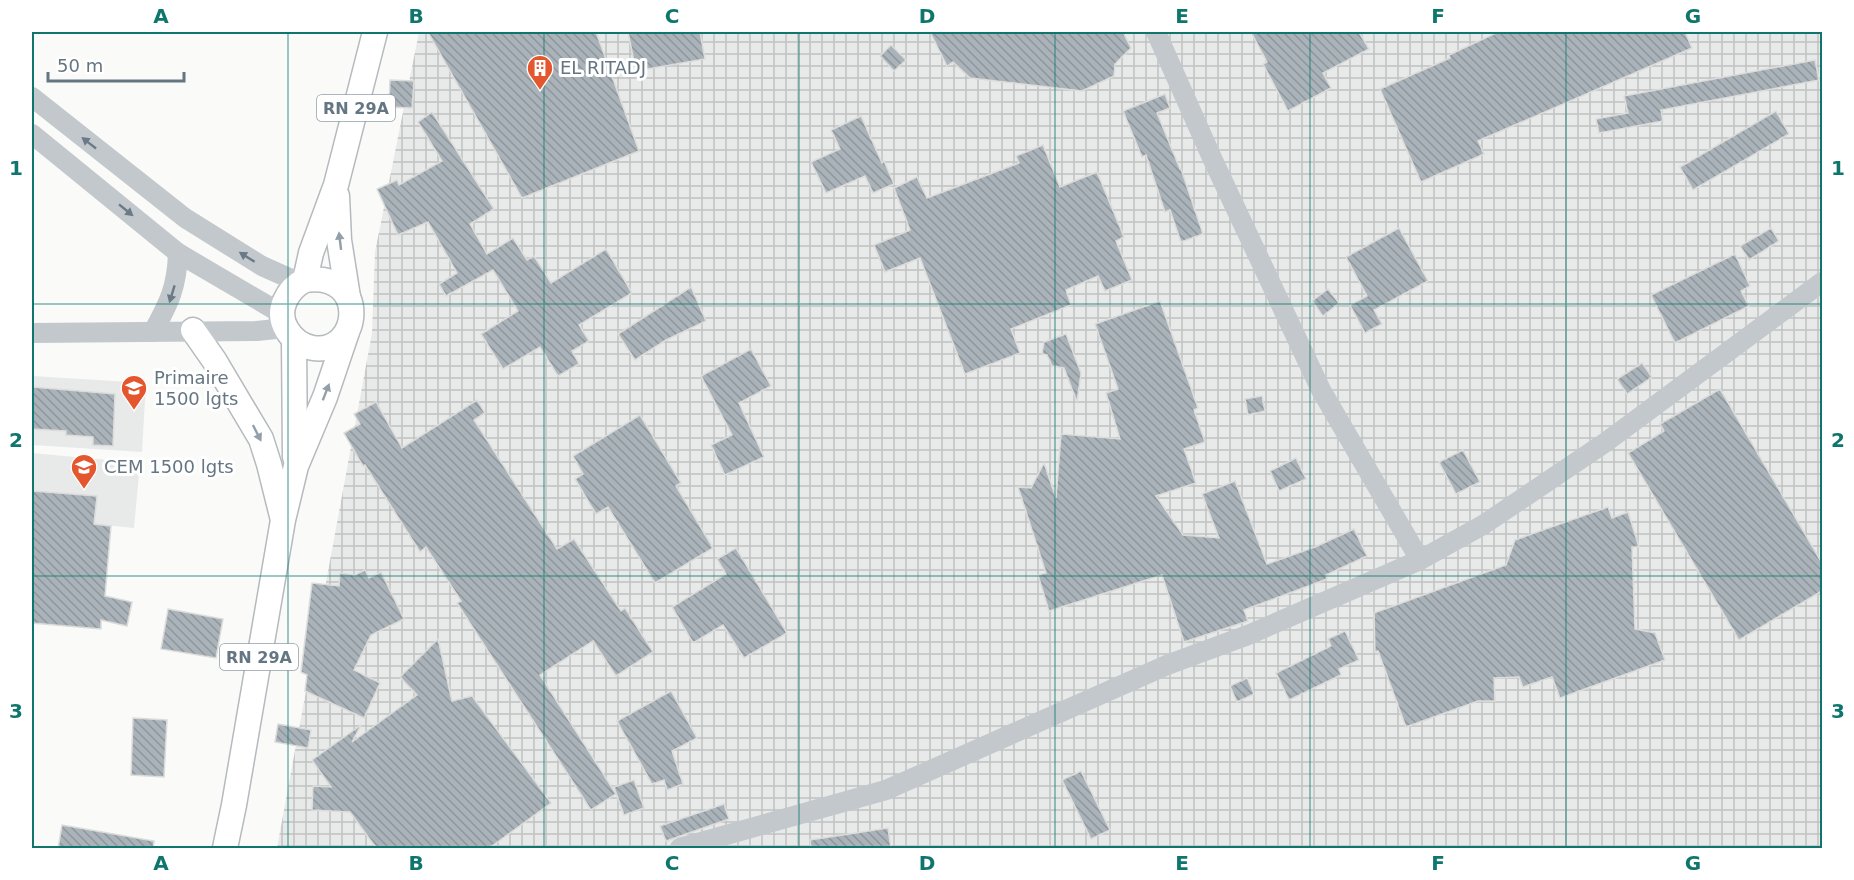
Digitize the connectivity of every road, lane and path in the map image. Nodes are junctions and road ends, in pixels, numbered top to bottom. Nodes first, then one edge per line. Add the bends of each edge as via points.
1 (375, 32) edge
2 (1156, 32) edge
3 (32, 97) edge
4 (32, 134) edge
5 (336, 185) junction
6 (178, 253) junction
7 (302, 282) junction
8 (1822, 282) edge
9 (348, 297) junction
10 (287, 328) junction
11 (193, 330) junction
12 (153, 332) junction
13 (347, 332) junction
14 (32, 333) edge
15 (296, 466) junction
16 (283, 520) junction
17 (1420, 560) junction
18 (225, 849) edge
19 (680, 849) edge

1 - 5 main road, RN 29A
2 - 17 street via 1321,390
7 -> 3 street via 262,266 184,218
4 -> 6 street
5 - 7 main road, RN 29A
9 -> 5 main road, RN 29A
6 - 10 street
6 -> 12 street via 177,276 169,303
7 - 9 main road via 330,281
7 - 10 main road via 284,302
8 - 17 street via 1606,442 1483,525
9 - 13 main road via 352,309
10 - 11 street
10 - 13 main road via 304,346 316,348 328,347
10 - 15 main road, RN 29A
11 - 12 street
11 -> 16 main road via 261,439
12 - 14 street
15 -> 13 main road, RN 29A
15 - 16 main road, RN 29A
16 - 18 main road, RN 29A
17 - 19 street via 1248,635 1167,665 886,789

